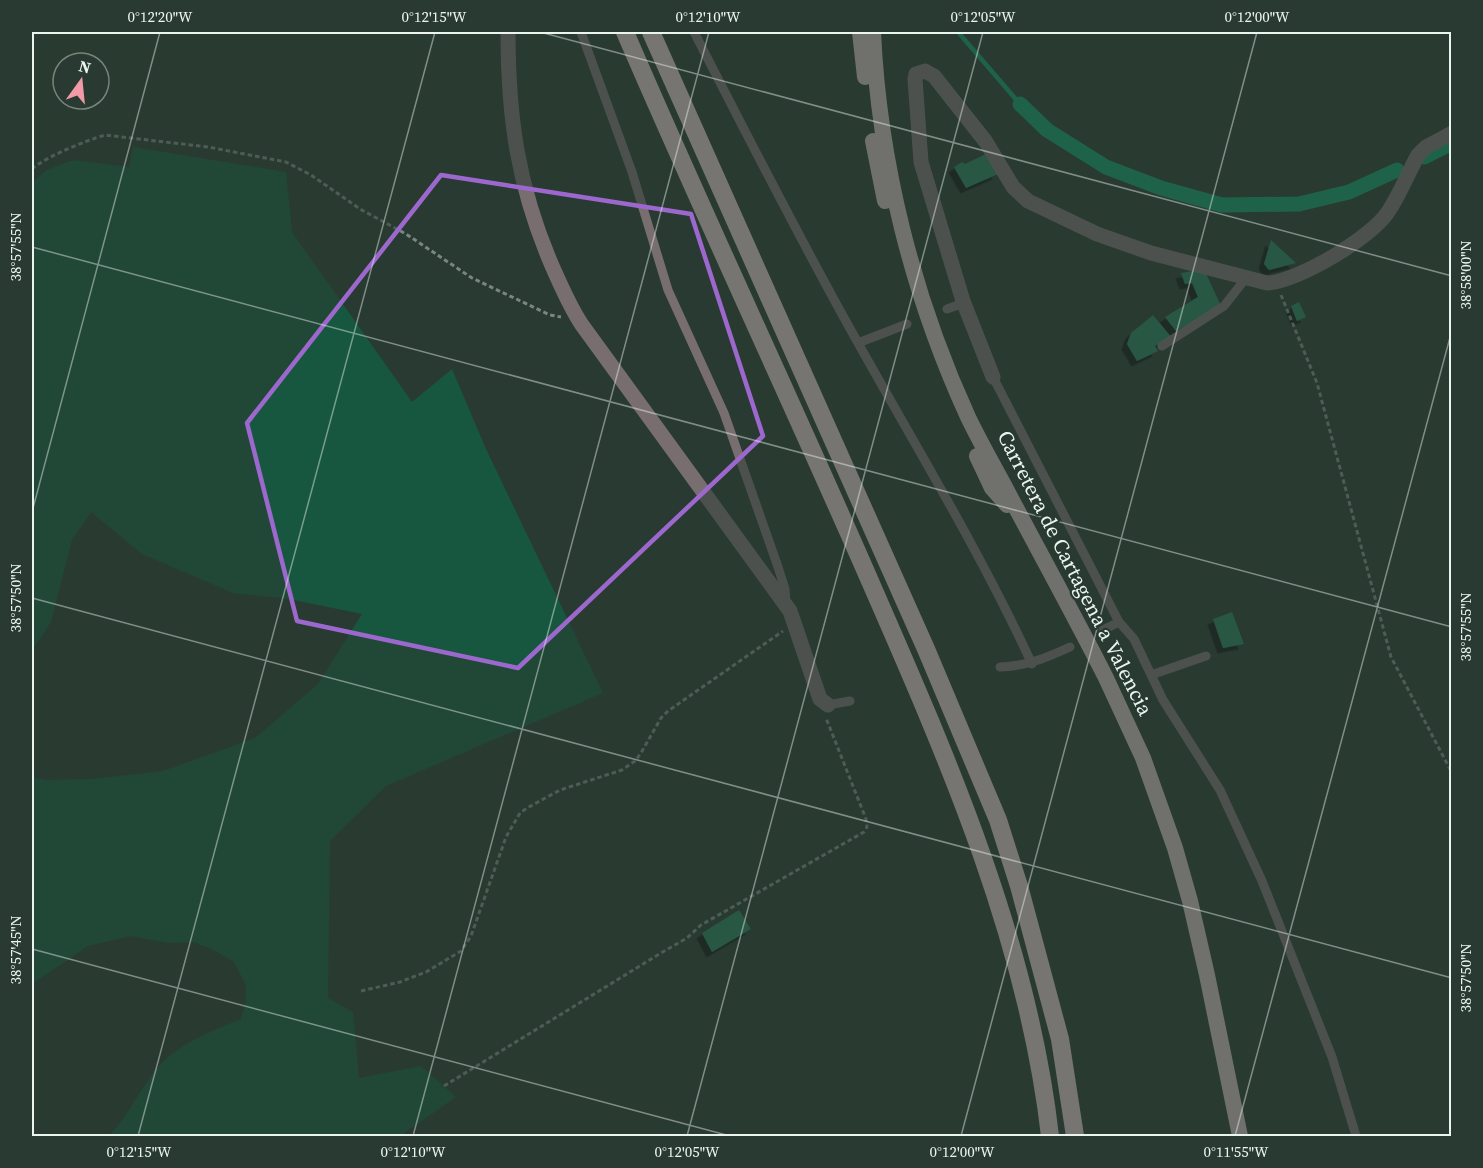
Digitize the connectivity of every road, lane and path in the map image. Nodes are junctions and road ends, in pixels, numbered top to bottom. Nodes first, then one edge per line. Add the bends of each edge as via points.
1 (508, 32) edge
2 (581, 32) edge
3 (625, 32) edge
4 (651, 32) edge
5 (694, 32) edge
6 (860, 32) edge
7 (873, 32) edge
8 (1452, 133) edge
9 (32, 169) edge
10 (1246, 278) junction
11 (1279, 282) junction
12 (964, 303) junction
13 (947, 309) dead end
14 (574, 314) junction
15 (907, 324) dead end
16 (858, 343) junction
17 (1162, 346) dead end
18 (993, 377) joint
19 (1026, 526) junction
20 (787, 606) junction
21 (1119, 622) junction
22 (794, 623) junction
23 (1103, 630) dead end
24 (1070, 647) dead end
25 (1206, 656) dead end
26 (1032, 664) junction
27 (1000, 667) dead end
28 (1151, 675) junction
29 (850, 701) dead end
30 (828, 705) junction
31 (1452, 773) edge
32 (361, 991) dead end
33 (444, 1086) dead end
34 (1050, 1137) edge
35 (1076, 1137) edge
36 (1240, 1137) edge
37 (1356, 1137) edge

1 - 14 street via 511,120 521,174 537,231
2 - 20 lane via 632,172 668,290 733,435
3 - 34 highway via 942,746 1001,908 1034,1034
4 - 35 highway via 927,649 998,820 1060,1039
5 - 16 lane
6 - 19 highway via 879,177 935,364 992,488
7 - 19 highway, Carretera de Cartagena a Valencia via 881,125 909,253 968,417
8 - 11 street via 1418,154 1388,212 1371,230 1337,254
9 - 14 path via 105,135 208,147 286,162 472,278 550,315 562,318
10 - 11 street
10 - 12 street via 1097,234 1028,201 1012,187 986,142 934,76 925,71 916,74 915,80 921,162
10 - 17 lane via 1224,306
11 - 31 path via 1317,383 1391,657
12 - 13 lane
12 - 18 street
14 - 20 street
15 - 16 lane
16 - 26 lane via 929,466
18 - 21 lane
19 - 36 highway, Carretera de Cartagena a Valencia via 1107,678 1158,797 1190,901
20 - 22 street
21 - 23 lane
21 - 28 lane via 1134,639
22 - 30 street via 820,699
22 - 32 path via 668,711 635,761 605,777 560,790 520,813 506,837 471,936 461,951 426,972
24 - 26 lane
25 - 28 lane
26 - 27 lane
28 - 37 lane via 1220,790 1262,881 1332,1057
29 - 30 lane
30 - 33 path via 825,715 866,819 864,832 701,925 680,943

